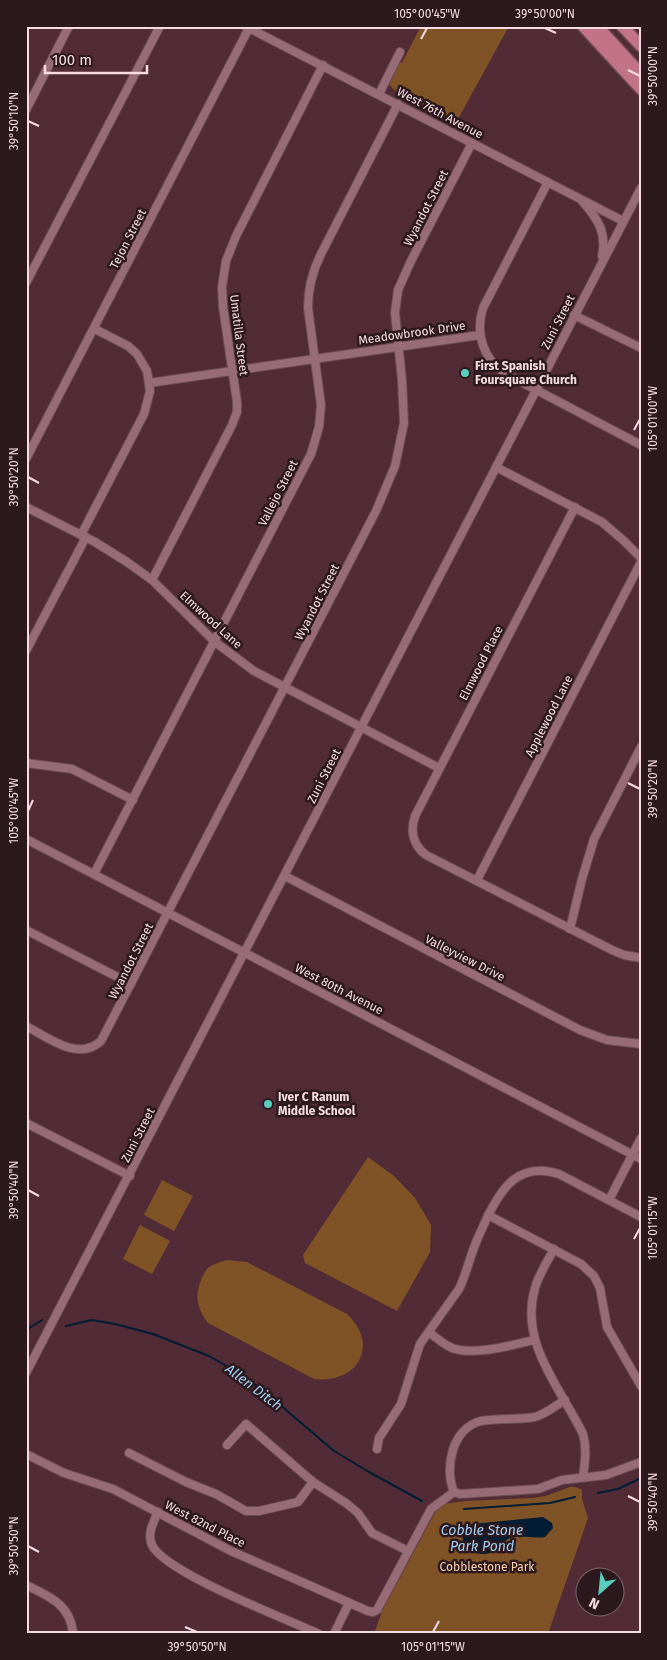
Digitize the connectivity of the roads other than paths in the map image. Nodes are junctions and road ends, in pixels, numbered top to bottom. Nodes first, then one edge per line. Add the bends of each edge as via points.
1 (69, 26) edge
2 (160, 26) edge
3 (583, 26) edge
4 (597, 26) edge
5 (622, 26) edge
6 (247, 27) edge
7 (641, 46) edge
8 (400, 52) dead end
9 (323, 65) junction
10 (641, 74) edge
11 (641, 89) edge
12 (379, 94) junction
13 (398, 104) junction
14 (26, 110) edge
15 (472, 143) junction
16 (548, 182) junction
17 (641, 188) edge
18 (580, 199) junction
19 (624, 221) junction
20 (600, 265) junction
21 (26, 283) edge
22 (574, 315) junction
23 (95, 329) junction
24 (480, 335) junction
25 (398, 347) junction
26 (641, 348) edge
27 (315, 358) junction
28 (232, 370) junction
29 (149, 383) junction
30 (536, 390) junction
31 (641, 445) edge
32 (26, 459) edge
33 (496, 467) junction
34 (26, 507) edge
35 (574, 507) junction
36 (84, 536) junction
37 (641, 560) edge
38 (152, 580) junction
39 (215, 642) junction
40 (26, 651) edge
41 (285, 688) junction
42 (362, 728) junction
43 (641, 747) edge
44 (26, 763) edge
45 (439, 768) junction
46 (132, 800) junction
47 (26, 839) edge
48 (94, 874) junction
49 (285, 876) junction
50 (477, 880) junction
51 (168, 913) junction
52 (570, 928) junction
53 (26, 930) edge
54 (245, 953) junction
55 (641, 958) edge
56 (132, 984) junction
57 (26, 1026) edge
58 (641, 1044) edge
59 (26, 1123) edge
60 (641, 1138) edge
61 (632, 1154) junction
62 (641, 1159) edge
63 (130, 1176) junction
64 (609, 1200) junction
65 (488, 1215) junction
66 (641, 1217) edge
67 (554, 1249) junction
68 (429, 1332) junction
69 (534, 1340) junction
70 (26, 1373) edge
71 (641, 1386) edge
72 (565, 1400) junction
73 (227, 1446) dead end
74 (377, 1449) dead end
75 (129, 1453) dead end
76 (26, 1454) edge
77 (641, 1462) edge
78 (583, 1477) junction
79 (314, 1482) junction
80 (454, 1492) junction
81 (158, 1512) junction
82 (408, 1551) junction
83 (26, 1585) edge
84 (349, 1603) junction
85 (73, 1634) edge
86 (320, 1634) edge
87 (334, 1634) edge

1 - 14 street
2 - 21 street
3 - 11 highway
4 - 10 highway
5 - 7 highway
6 - 9 street, West 76th Avenue
6 - 23 street, Tejon Street
8 - 12 street
9 - 12 street, West 76th Avenue
9 - 28 street, Umatilla Street via 226,261 222,296
12 - 13 street, West 76th Avenue
13 - 15 street, West 76th Avenue
13 - 27 street, Vallejo Street via 311,276 308,303
15 - 16 street, West 76th Avenue
15 - 25 street, Wyandot Street via 398,290 394,307
16 - 18 street, West 76th Avenue
16 - 24 street via 483,308
17 - 19 street, Zuni Street
18 - 19 street, West 76th Avenue
18 - 20 street via 601,226 604,244
19 - 20 street, Zuni Street
20 - 22 street, Zuni Street
22 - 26 street
22 - 30 street, Zuni Street
23 - 29 street via 137,354
23 - 32 street, Tejon Street
24 - 25 street, Meadowbrook Drive
24 - 30 street, Meadowbrook Drive via 492,362 504,373
25 - 27 street, Meadowbrook Drive
25 - 41 street, Wyandot Street via 404,412 395,466 376,511
27 - 28 street, Meadowbrook Drive
27 - 39 street, Vallejo Street via 321,405 313,448
28 - 29 street, Meadowbrook Drive
28 - 38 street, Umatilla Street via 237,408 232,425
29 - 36 street via 149,400 144,414
30 - 31 street, Meadowbrook Drive
30 - 33 street, Zuni Street
33 - 35 street
33 - 42 street, Zuni Street
34 - 36 street, Elmwood Lane
35 - 37 street via 612,529
35 - 45 street, Elmwood Place
36 - 38 street, Elmwood Lane
36 - 40 street
37 - 50 street, Applewood Lane
38 - 39 street, Elmwood Lane
39 - 41 street, Elmwood Lane
39 - 46 street, Vallejo Street
41 - 42 street, Elmwood Lane
41 - 51 street, Wyandot Street
42 - 45 street, Elmwood Lane
42 - 49 street, Zuni Street
43 - 52 street via 594,839
44 - 46 street via 72,769
45 - 50 street, Elmwood Place via 415,816 412,831 417,846 426,855
46 - 48 street, Vallejo Street
47 - 48 street, West 80th Avenue
48 - 51 street, West 80th Avenue
49 - 54 street, Zuni Street
49 - 58 street, Valleyview Drive via 580,1030 608,1040
50 - 52 street
51 - 54 street, West 80th Avenue
51 - 56 street, Wyandot Street
52 - 55 street via 618,953
53 - 56 street
54 - 61 street, West 80th Avenue
54 - 63 street, Zuni Street
56 - 57 street, Wyandot Street via 105,1036 94,1047 71,1049
59 - 63 street
60 - 61 street
61 - 62 street, West 80th Avenue
61 - 64 street
63 - 70 street, Zuni Street
64 - 65 street via 559,1174 533,1171 504,1187
64 - 66 street
65 - 67 street
65 - 68 street via 462,1284
67 - 69 street via 535,1288
67 - 71 street via 581,1264 594,1276 600,1288 607,1327
68 - 69 street via 452,1348 467,1350
68 - 74 street via 417,1351 403,1399 379,1438
69 - 72 street
72 - 78 street via 584,1440 586,1459
72 - 80 street via 535,1417 483,1421 469,1427 454,1447 450,1462
73 - 79 street via 246,1424
75 - 79 street via 246,1511 298,1502
76 - 81 street, West 82nd Place via 64,1473 113,1489
77 - 78 street via 606,1475
78 - 80 street via 535,1489
79 - 82 street via 358,1513 372,1534
80 - 82 street via 431,1509
81 - 84 street, West 82nd Place via 231,1550
81 - 86 street via 150,1539 154,1549 168,1562 229,1594
82 - 84 street, West 82nd Place via 377,1610 373,1612
83 - 85 street via 60,1604 70,1618
84 - 87 street

